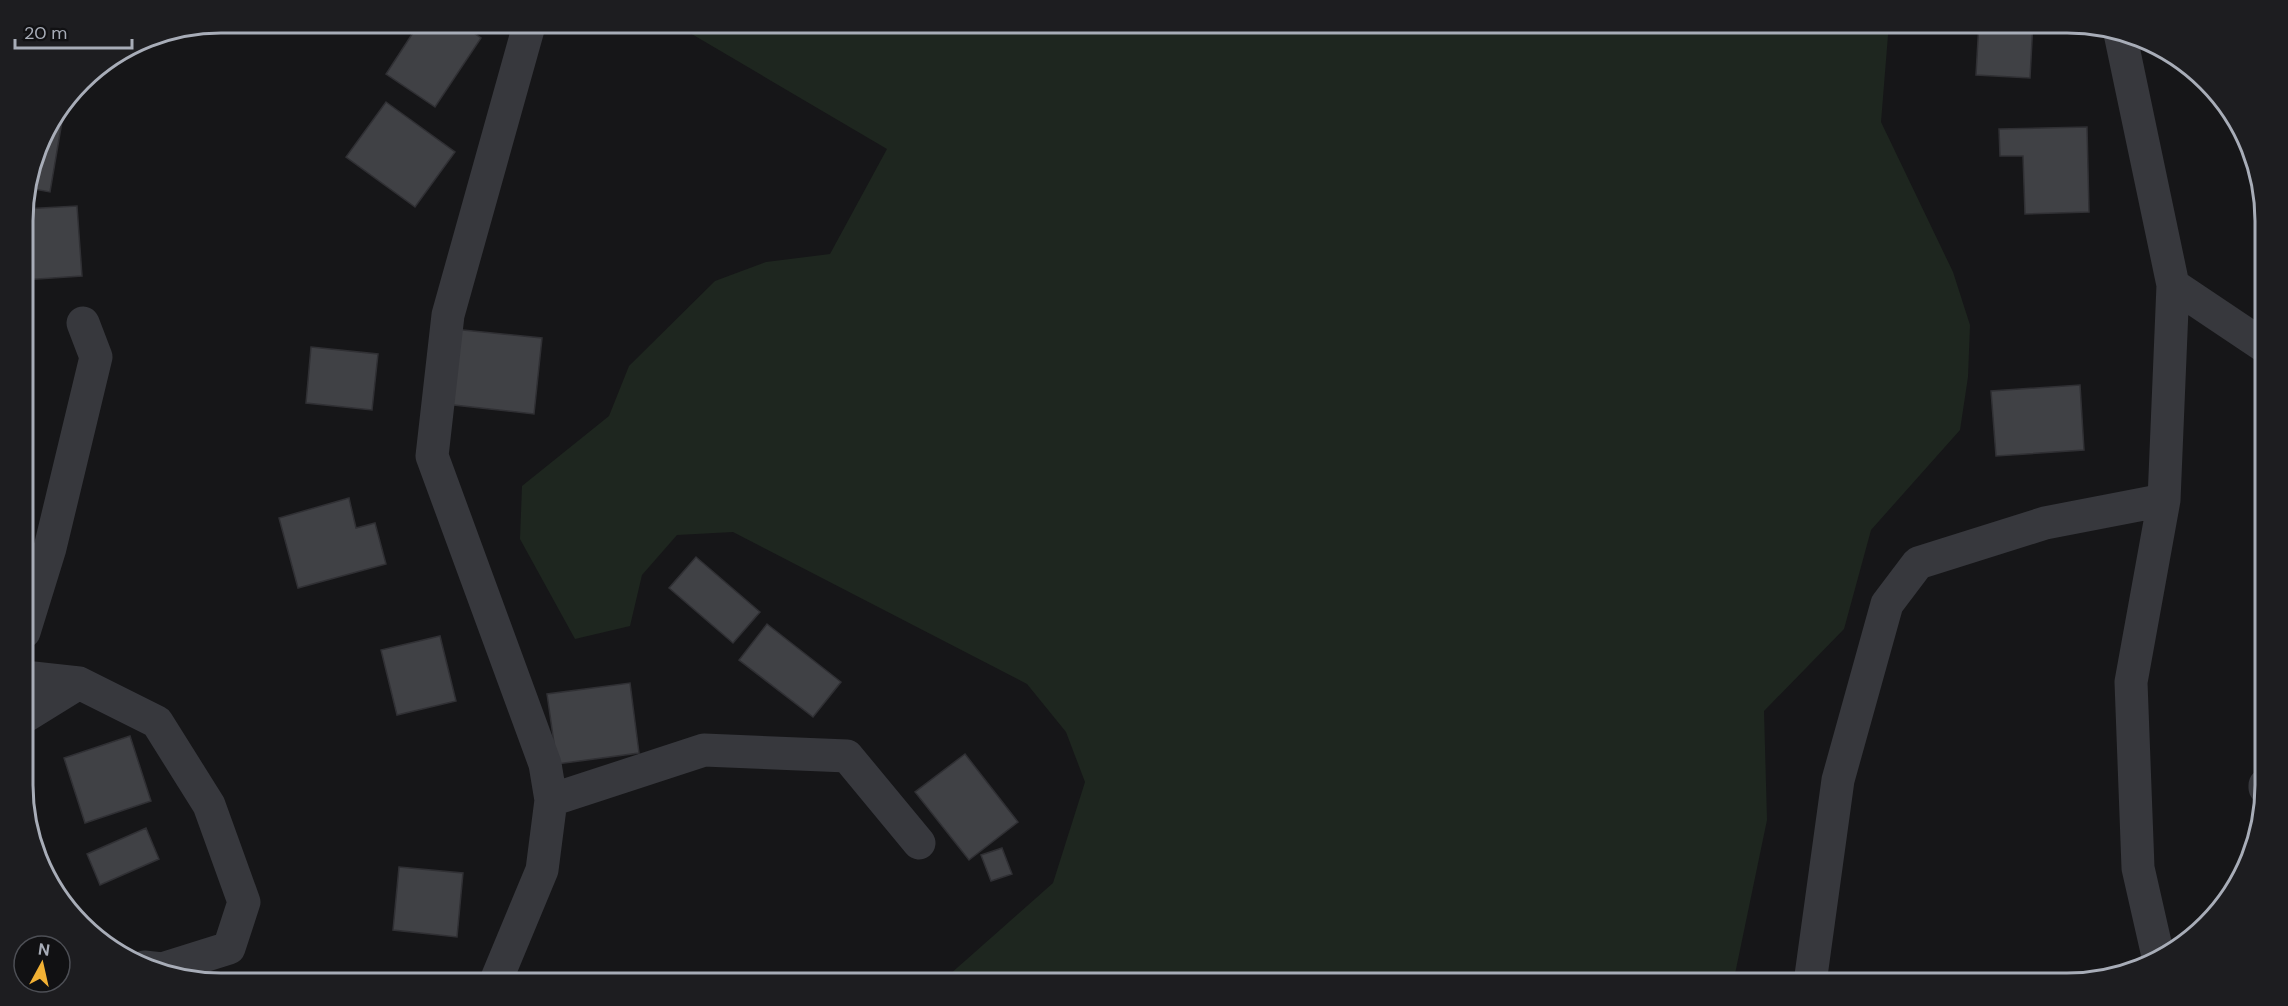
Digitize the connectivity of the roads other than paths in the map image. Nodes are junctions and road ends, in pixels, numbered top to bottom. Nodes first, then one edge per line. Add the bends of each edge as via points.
1 (527, 33) edge
2 (2122, 41) edge
3 (2173, 285) junction
4 (83, 323) dead end
5 (2255, 340) edge
6 (2164, 500) junction
7 (33, 603) edge
8 (33, 678) edge
9 (79, 682) junction
10 (33, 711) edge
11 (551, 800) junction
12 (919, 843) dead end
13 (2157, 950) edge
14 (172, 966) edge
15 (499, 973) edge
16 (1811, 973) edge

1 - 11 street via 448,315 432,456 545,764
2 - 3 street
3 - 5 street
3 - 6 street
4 - 7 street via 96,357
6 - 13 street via 2131,682 2138,868
6 - 16 street via 2044,523 1918,563 1887,604 1838,780
8 - 9 street
9 - 10 street
9 - 14 street via 157,722 209,805 244,902 228,948
11 - 12 street via 704,750 848,756
11 - 15 street via 542,870

